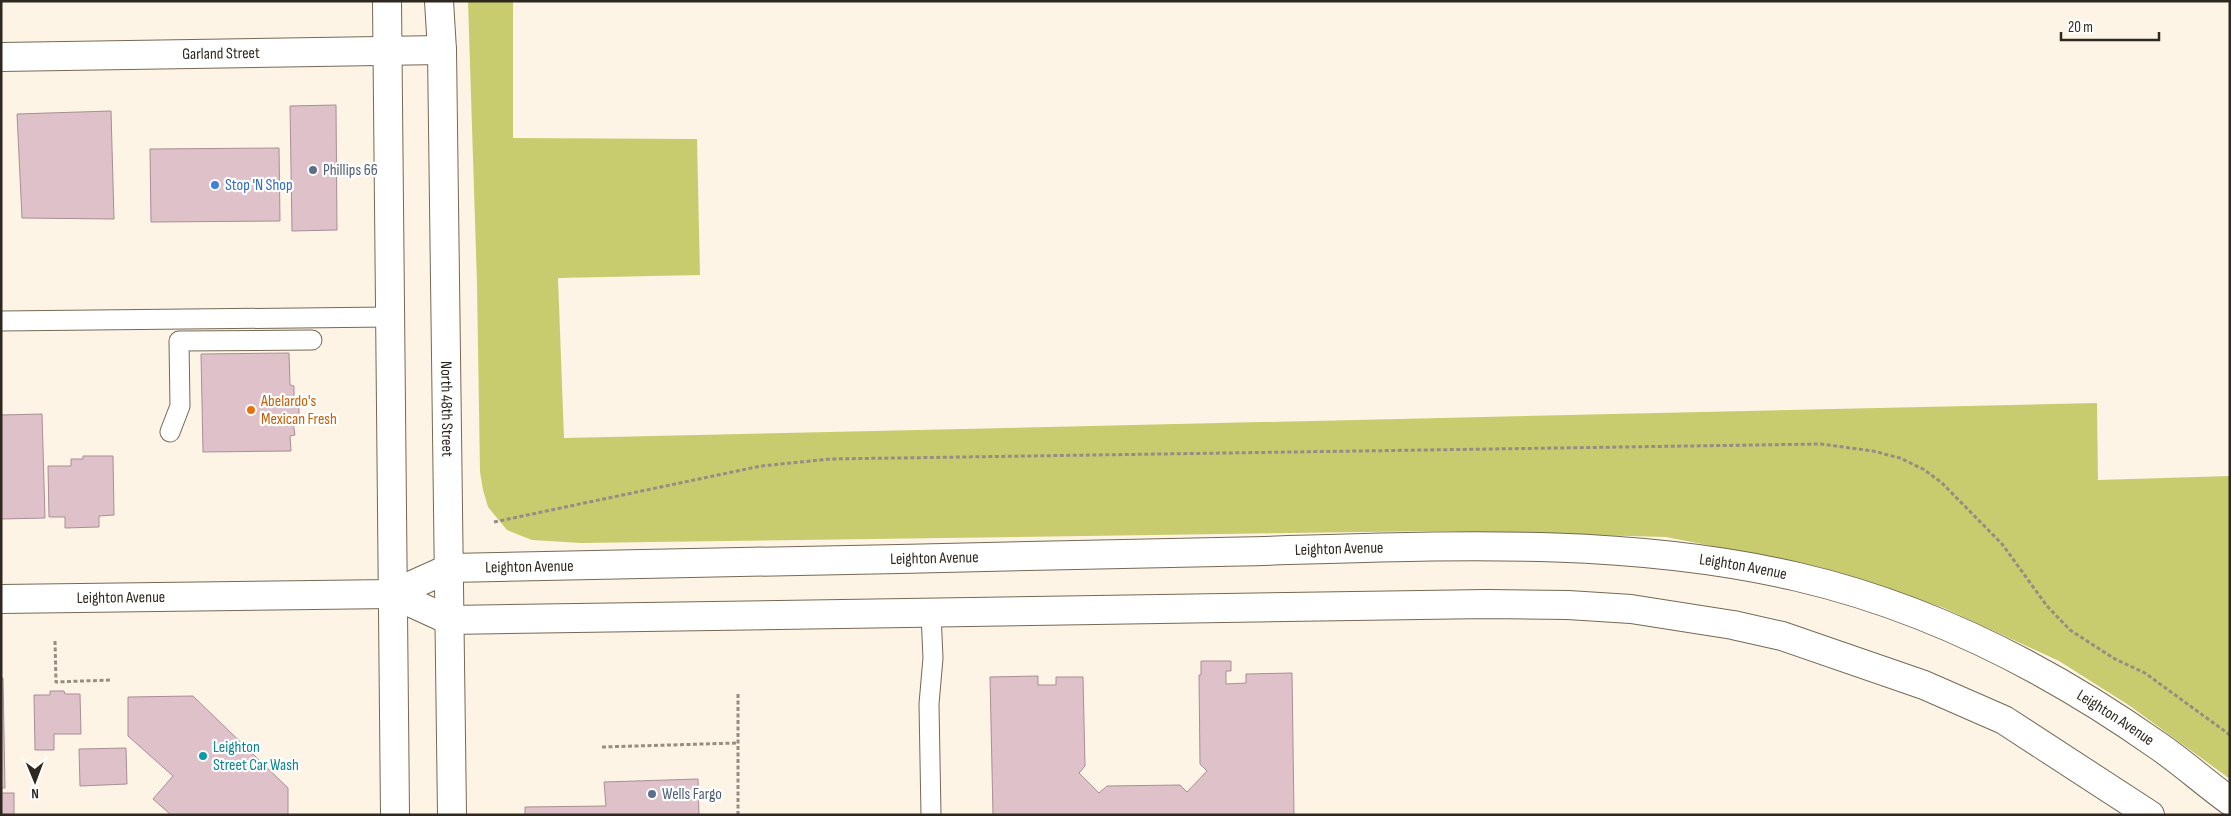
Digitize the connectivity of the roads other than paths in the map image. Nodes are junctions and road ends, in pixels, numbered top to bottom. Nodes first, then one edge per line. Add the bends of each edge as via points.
1 (387, 1) edge
2 (439, 1) edge
3 (442, 50) junction
4 (388, 51) junction
5 (1, 57) edge
6 (389, 317) junction
7 (1, 321) edge
8 (312, 340) dead end
9 (170, 432) dead end
10 (450, 568) junction
11 (392, 594) junction
12 (1, 598) edge
13 (931, 614) junction
14 (449, 620) junction
15 (2230, 801) edge
16 (395, 815) edge
17 (452, 815) edge
18 (931, 815) edge
19 (2150, 815) edge

1 - 4 main road
2 - 3 main road, North 48th Street
3 - 4 main road, Garland Street
3 - 10 main road, North 48th Street
4 - 5 main road, Garland Street
4 - 6 main road
6 - 7 lane
6 - 11 main road
8 - 9 lane via 180,341 180,406
10 - 11 main road, Leighton Avenue
10 - 14 main road, North 48th Street
10 - 15 main road, Leighton Avenue via 1459,547 1635,551 1719,561 1802,578 1892,605 1969,636 2038,670 2098,707 2157,745
11 - 12 main road, Leighton Avenue
11 - 14 main road, Leighton Avenue
11 - 16 main road
13 - 14 main road, Leighton Avenue
13 - 18 lane
13 - 19 main road, Leighton Avenue via 1568,605 1632,609 1733,625 1782,636 1848,657 1924,684 2004,720
14 - 17 main road, North 48th Street

